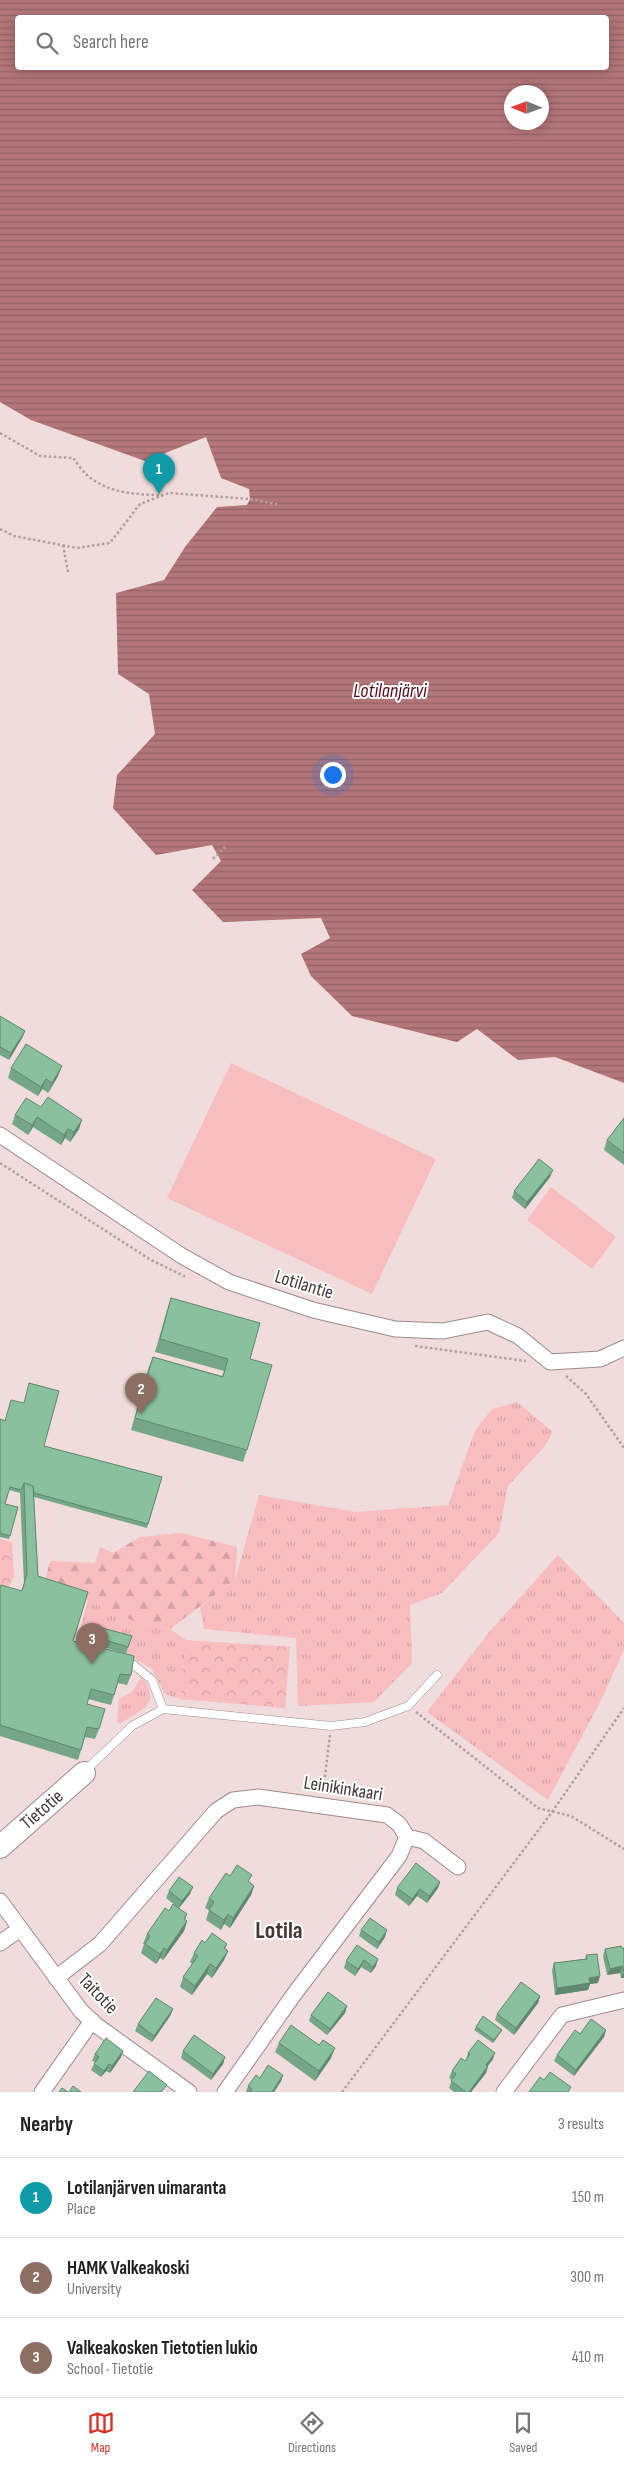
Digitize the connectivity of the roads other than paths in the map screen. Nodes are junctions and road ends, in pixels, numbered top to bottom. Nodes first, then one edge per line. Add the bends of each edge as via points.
1 (0, 1135) edge
2 (624, 1348) edge
3 (120, 1657) edge
4 (437, 1675) dead end
5 (163, 1709) junction
6 (84, 1773) joint
7 (407, 1837) junction
8 (0, 1847) edge
9 (458, 1867) dead end
10 (0, 1902) edge
11 (20, 1929) junction
12 (0, 1943) edge
13 (56, 1978) junction
14 (624, 2000) edge
15 (92, 2021) junction
16 (42, 2092) edge
17 (189, 2092) edge
18 (225, 2092) edge
19 (504, 2092) edge

1 - 2 street, Lotilantie via 182,1256 229,1282 312,1310 395,1330 443,1331 488,1322 518,1336 550,1362 600,1359
3 - 5 lane via 128,1659 152,1680
4 - 5 lane via 408,1706 365,1722 331,1726
5 - 6 lane via 132,1726
6 - 8 street, Tietotie
7 - 9 street via 424,1841
7 - 13 street, Leinikinkaari via 399,1824 387,1815 258,1797 233,1800 216,1810 100,1944
7 - 18 street via 399,1856
10 - 11 street, Taitotie
11 - 12 street
11 - 13 street, Taitotie
13 - 15 street, Taitotie
14 - 19 street via 562,2015
15 - 16 street
15 - 17 street, Taitotie

